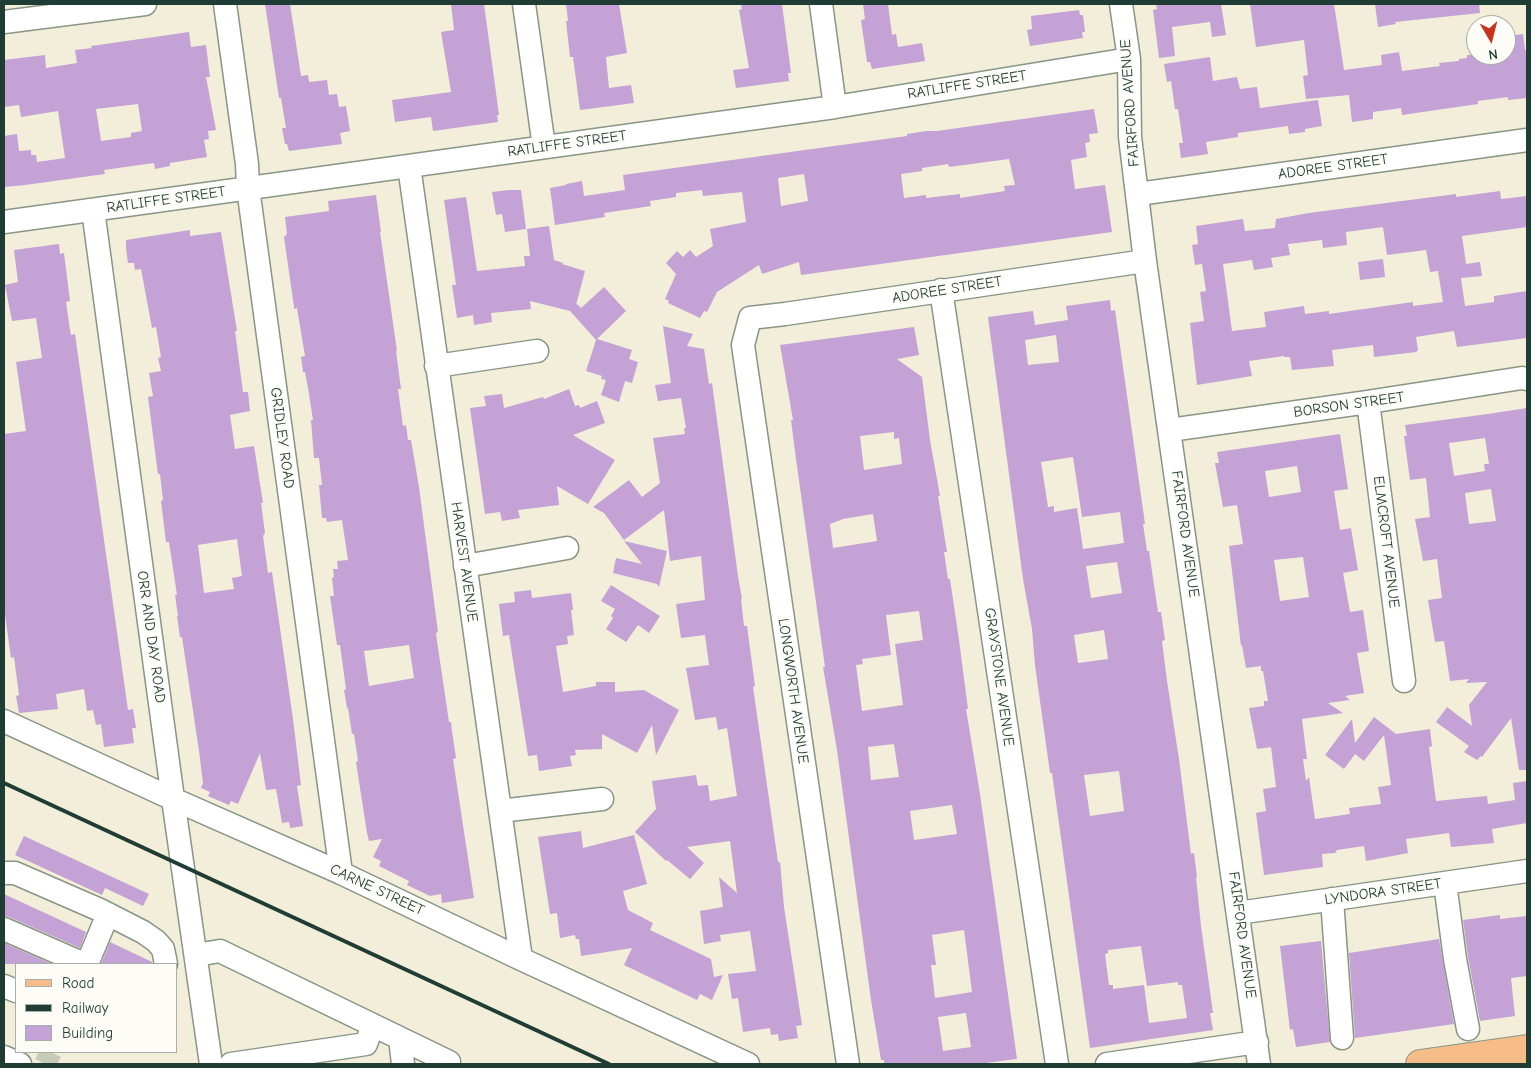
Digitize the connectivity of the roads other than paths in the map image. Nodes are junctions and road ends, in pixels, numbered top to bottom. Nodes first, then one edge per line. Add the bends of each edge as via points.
1 (145, 4) edge
2 (226, 4) edge
3 (524, 4) edge
4 (821, 4) edge
5 (1121, 4) edge
6 (4, 22) edge
7 (1129, 59) junction
8 (835, 107) junction
9 (1527, 140) edge
10 (544, 147) junction
11 (409, 166) junction
12 (248, 188) junction
13 (1138, 194) junction
14 (93, 210) junction
15 (4, 222) edge
16 (1145, 261) junction
17 (941, 290) junction
18 (750, 318) joint
19 (537, 351) dead end
20 (436, 366) junction
21 (1527, 379) edge
22 (1368, 402) junction
23 (1170, 430) junction
24 (567, 548) dead end
25 (465, 566) junction
26 (1404, 681) dead end
27 (4, 721) edge
28 (602, 798) dead end
29 (173, 799) junction
30 (500, 811) junction
31 (1527, 871) edge
32 (4, 873) edge
33 (341, 873) junction
34 (1445, 883) junction
35 (1332, 899) junction
36 (1238, 913) junction
37 (108, 914) junction
38 (4, 929) edge
39 (195, 948) junction
40 (165, 957) edge
41 (521, 959) junction
42 (83, 963) edge
43 (85, 963) edge
44 (373, 1025) junction
45 (1468, 1029) dead end
46 (400, 1038) junction
47 (1342, 1038) dead end
48 (1257, 1042) junction
49 (1525, 1054) edge
50 (4, 1057) edge
51 (451, 1063) edge
52 (20, 1064) edge
53 (211, 1064) edge
54 (230, 1064) edge
55 (403, 1064) edge
56 (748, 1064) edge
57 (848, 1064) edge
58 (1057, 1064) edge
59 (1107, 1064) edge
60 (1260, 1064) edge
61 (1420, 1064) edge

1 - 6 street
2 - 12 street, GRIDLEY ROAD
3 - 10 street
4 - 8 street
5 - 7 street, FAIRFORD AVENUE
7 - 8 street, RATLIFFE STREET
7 - 13 street, FAIRFORD AVENUE via 1130,137
8 - 10 street, RATLIFFE STREET
9 - 13 street, ADOREE STREET
10 - 11 street, RATLIFFE STREET
11 - 12 street, RATLIFFE STREET
11 - 20 street, HARVEST AVENUE
12 - 14 street, RATLIFFE STREET
12 - 33 street, GRIDLEY ROAD
13 - 16 street, FAIRFORD AVENUE
14 - 15 street, RATLIFFE STREET
14 - 29 street, ORR AND DAY ROAD
16 - 17 street, ADOREE STREET
16 - 23 street, FAIRFORD AVENUE
17 - 18 street, ADOREE STREET
17 - 58 street, GRAYSTONE AVENUE
18 - 57 street, LONGWORTH AVENUE via 743,345
19 - 20 street
20 - 25 street, HARVEST AVENUE
21 - 22 street, BORSON STREET
22 - 23 street, BORSON STREET
22 - 26 street, ELMCROFT AVENUE
23 - 36 street, FAIRFORD AVENUE
24 - 25 street
25 - 30 street, HARVEST AVENUE
27 - 29 street, CARNE STREET
28 - 30 street
29 - 33 street, CARNE STREET
29 - 39 street, ORR AND DAY ROAD
30 - 41 street, HARVEST AVENUE
31 - 34 street, LYNDORA STREET
32 - 37 street via 15,873
33 - 41 street, CARNE STREET
34 - 35 street, LYNDORA STREET
34 - 45 street
35 - 36 street, LYNDORA STREET
35 - 47 street
36 - 48 street, FAIRFORD AVENUE
37 - 40 street via 156,941
37 - 43 street
38 - 42 street
39 - 40 street via 172,945
39 - 44 street via 220,951
39 - 53 street, ORR AND DAY ROAD
41 - 56 street, CARNE STREET
44 - 46 street
44 - 54 street via 366,1044
46 - 51 street
46 - 55 street
48 - 59 street
48 - 60 street, FAIRFORD AVENUE
49 - 61 main road
50 - 52 street

